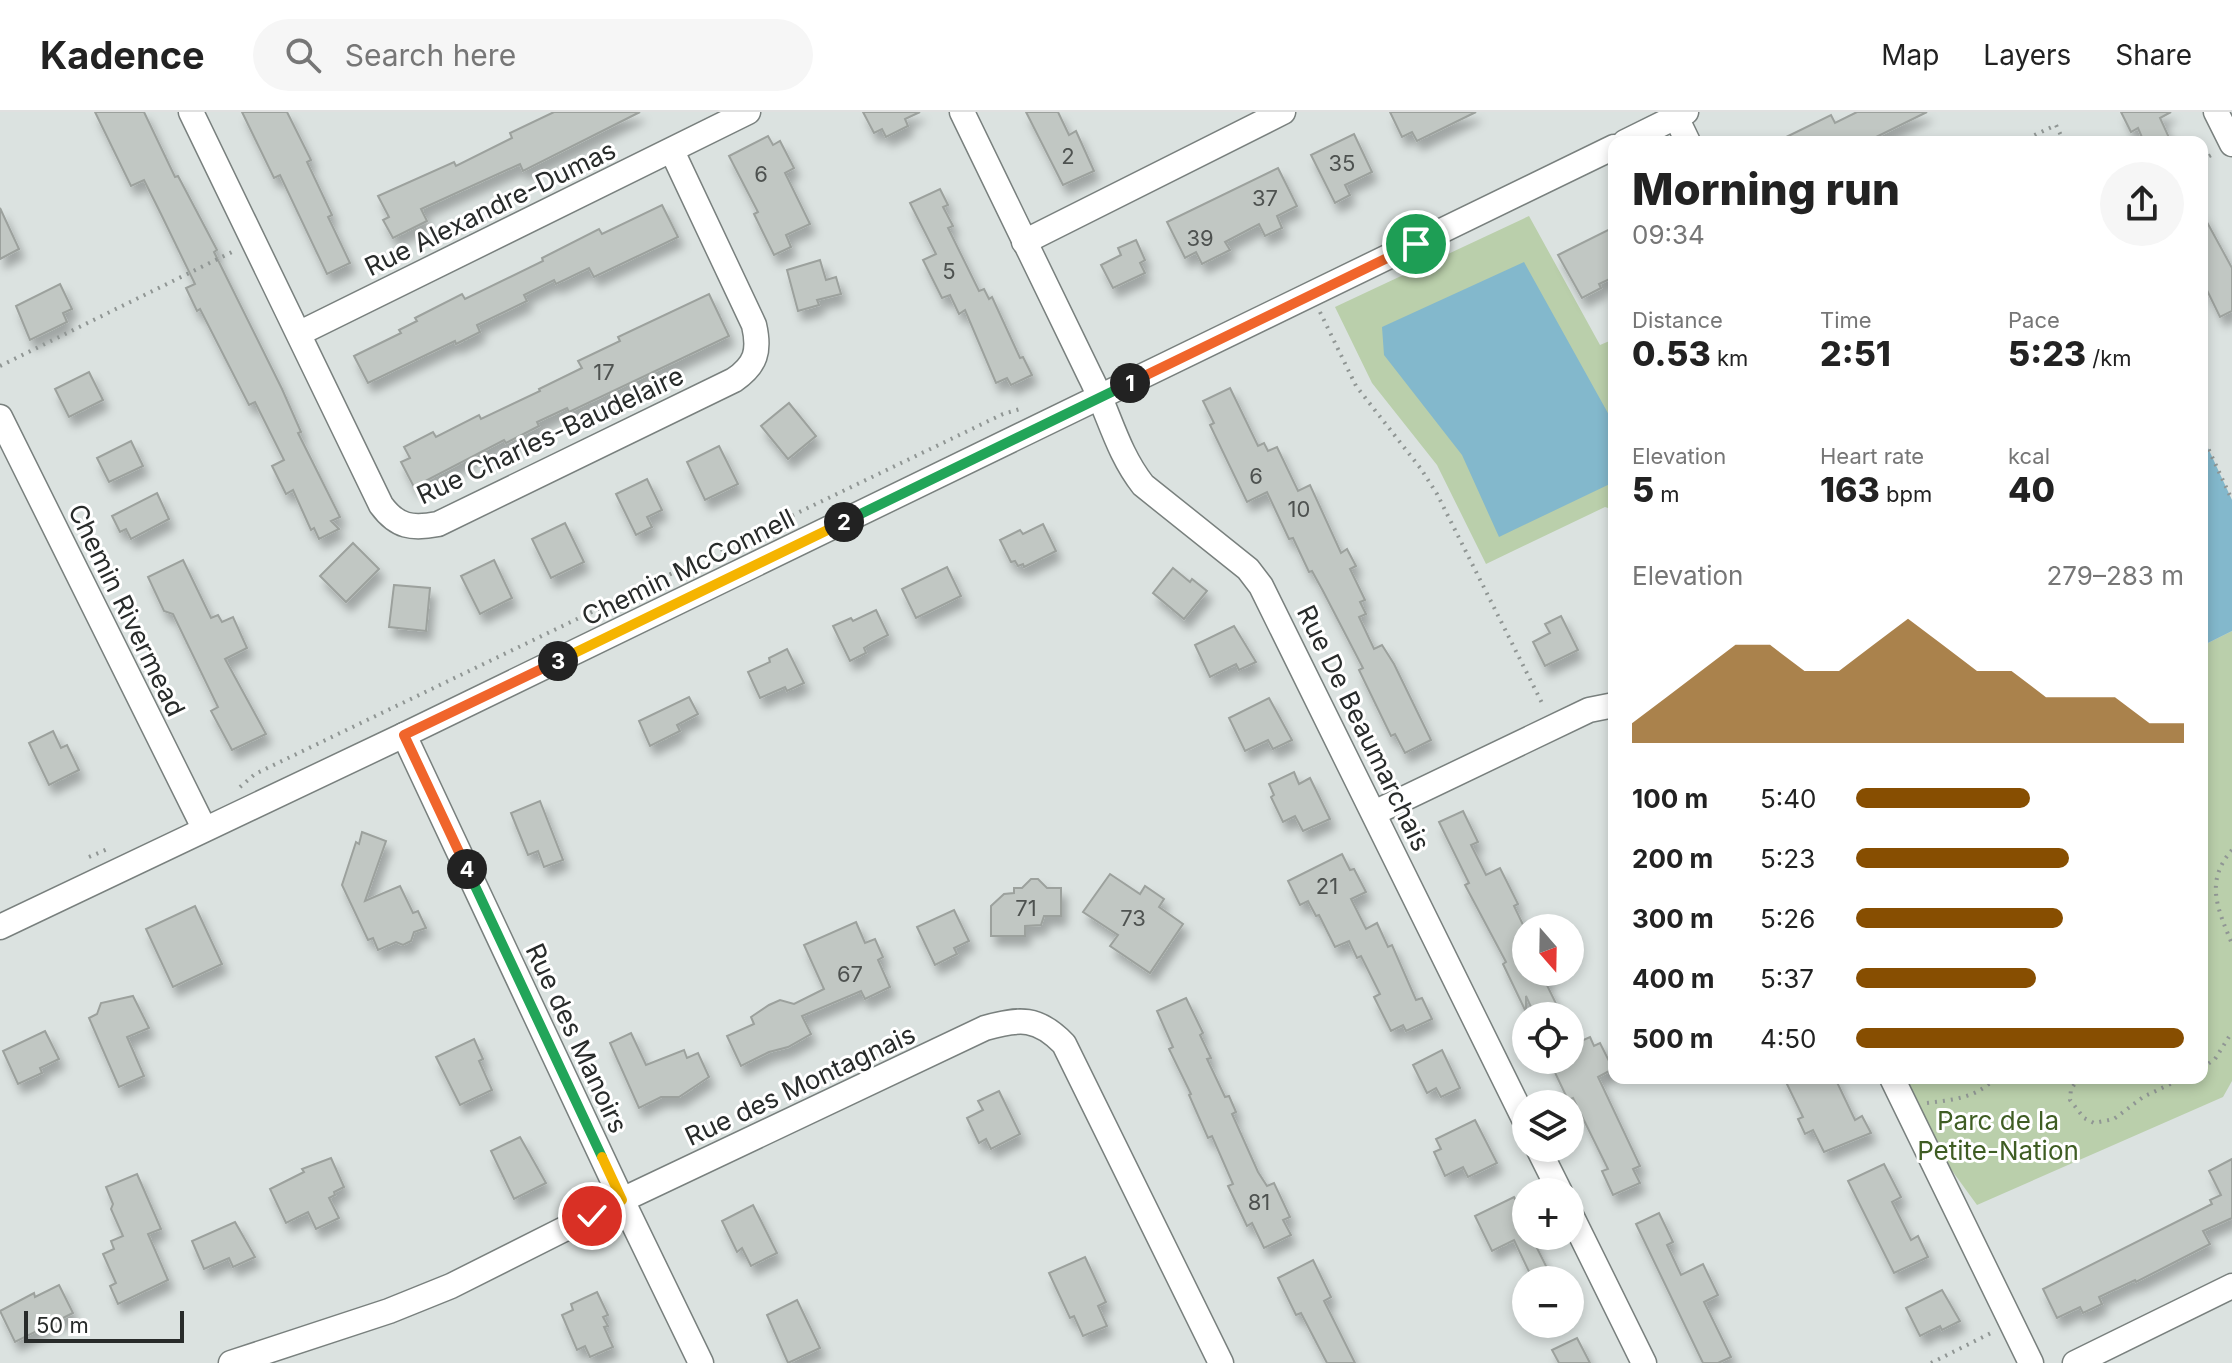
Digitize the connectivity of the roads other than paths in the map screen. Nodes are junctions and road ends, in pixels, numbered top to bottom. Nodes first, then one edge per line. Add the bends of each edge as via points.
1 (191, 112) edge
2 (748, 112) edge
3 (962, 112) edge
4 (1283, 112) edge
5 (2216, 112) edge
6 (1681, 114) edge
7 (1637, 136) edge
8 (1686, 136) edge
9 (2223, 149) edge
10 (1608, 150) edge
11 (672, 151) junction
12 (1024, 242) junction
13 (300, 333) junction
14 (1100, 398) junction
15 (0, 417) edge
16 (1608, 706) edge
17 (404, 735) junction
18 (1374, 813) junction
19 (204, 828) junction
20 (0, 927) edge
21 (1895, 1084) edge
22 (1512, 1094) edge
23 (622, 1200) junction
24 (1584, 1241) edge
25 (2232, 1286) edge
26 (231, 1363) edge
27 (701, 1363) edge
28 (1221, 1363) edge
29 (1644, 1363) edge
30 (2031, 1363) edge
31 (2075, 1363) edge

1 - 13 street, Rue Charles-Baudelaire
2 - 11 street, Rue Alexandre-Dumas
3 - 12 street, Rue De Beaumarchais
4 - 12 street
5 - 9 street
6 - 7 street
6 - 8 street
10 - 14 street, Chemin McConnell
11 - 13 street, Rue Alexandre-Dumas
11 - 13 street, Rue Charles-Baudelaire via 758,342 748,371 706,394 438,524 405,526 381,505
12 - 14 street, Rue De Beaumarchais
14 - 17 street, Chemin McConnell
14 - 18 street, Rue De Beaumarchais via 1123,455 1143,485 1248,569 1261,586
15 - 19 street, Chemin Rivermead
16 - 18 street via 1589,710
17 - 19 street, Chemin McConnell
17 - 23 street, Rue des Manoirs
18 - 22 street, Rue De Beaumarchais
19 - 20 street, Chemin McConnell
21 - 30 street
23 - 26 street, Rue des Montagnais via 451,1286
23 - 27 street, Rue des Manoirs
23 - 28 street, Rue des Montagnais via 985,1028 1030,1021 1049,1029 1064,1044
24 - 29 street
25 - 31 street

